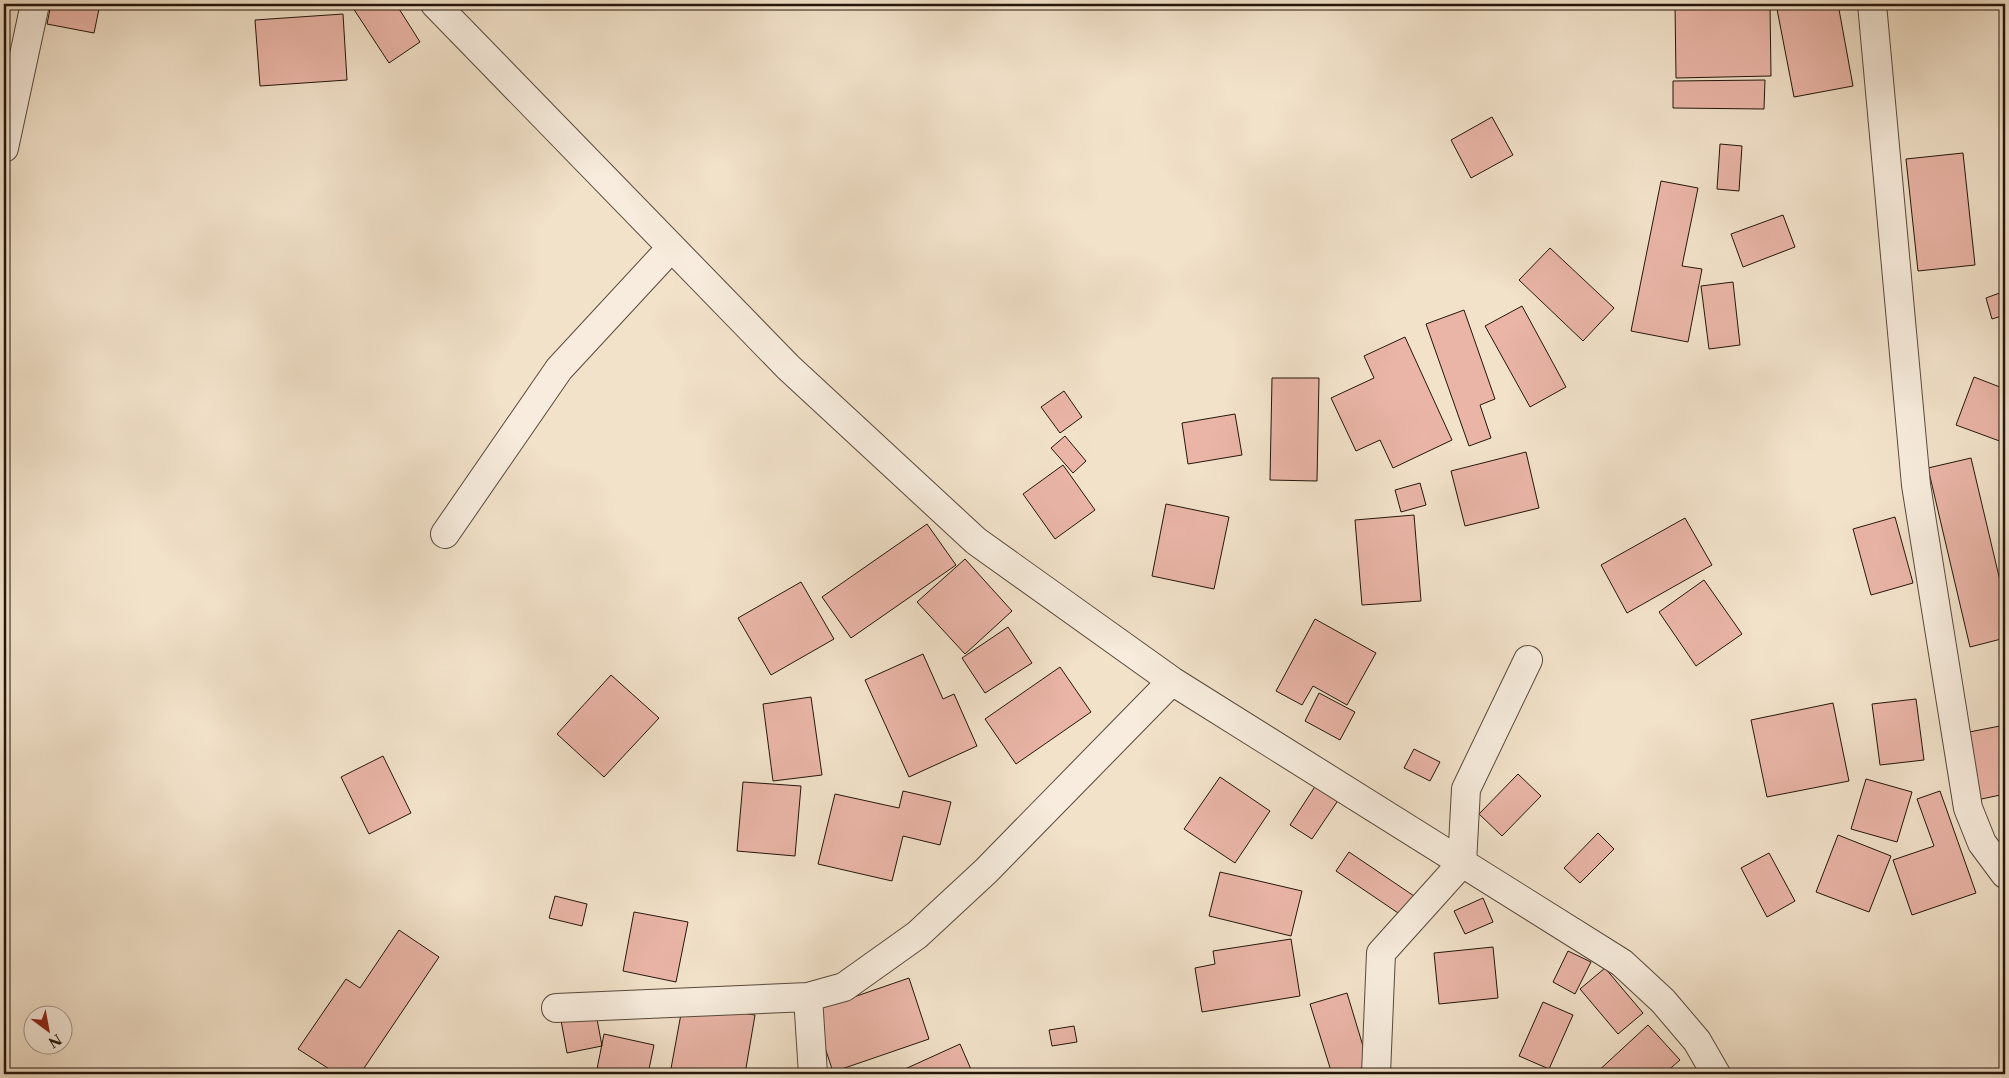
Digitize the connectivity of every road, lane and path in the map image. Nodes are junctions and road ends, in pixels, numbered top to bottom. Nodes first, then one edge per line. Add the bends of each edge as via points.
1 (35, 4) edge
2 (435, 4) edge
3 (1872, 4) edge
4 (4, 148) edge
5 (671, 248) junction
6 (445, 534) dead end
7 (1528, 660) dead end
8 (1172, 681) junction
9 (1462, 863) junction
10 (2005, 874) edge
11 (808, 997) junction
12 (556, 1008) dead end
13 (813, 1074) edge
14 (1376, 1074) edge
15 (1716, 1074) edge

1 - 4 street
2 - 5 street
3 - 10 street via 1916,485 1968,808 1982,843
5 - 6 street via 559,369
5 - 8 street via 788,367 976,541
7 - 9 street via 1466,789
8 - 9 street
8 - 11 street via 986,871 917,936 844,987
9 - 14 street via 1382,953
9 - 15 street via 1622,963 1663,1001 1697,1041
11 - 12 street
11 - 13 street

